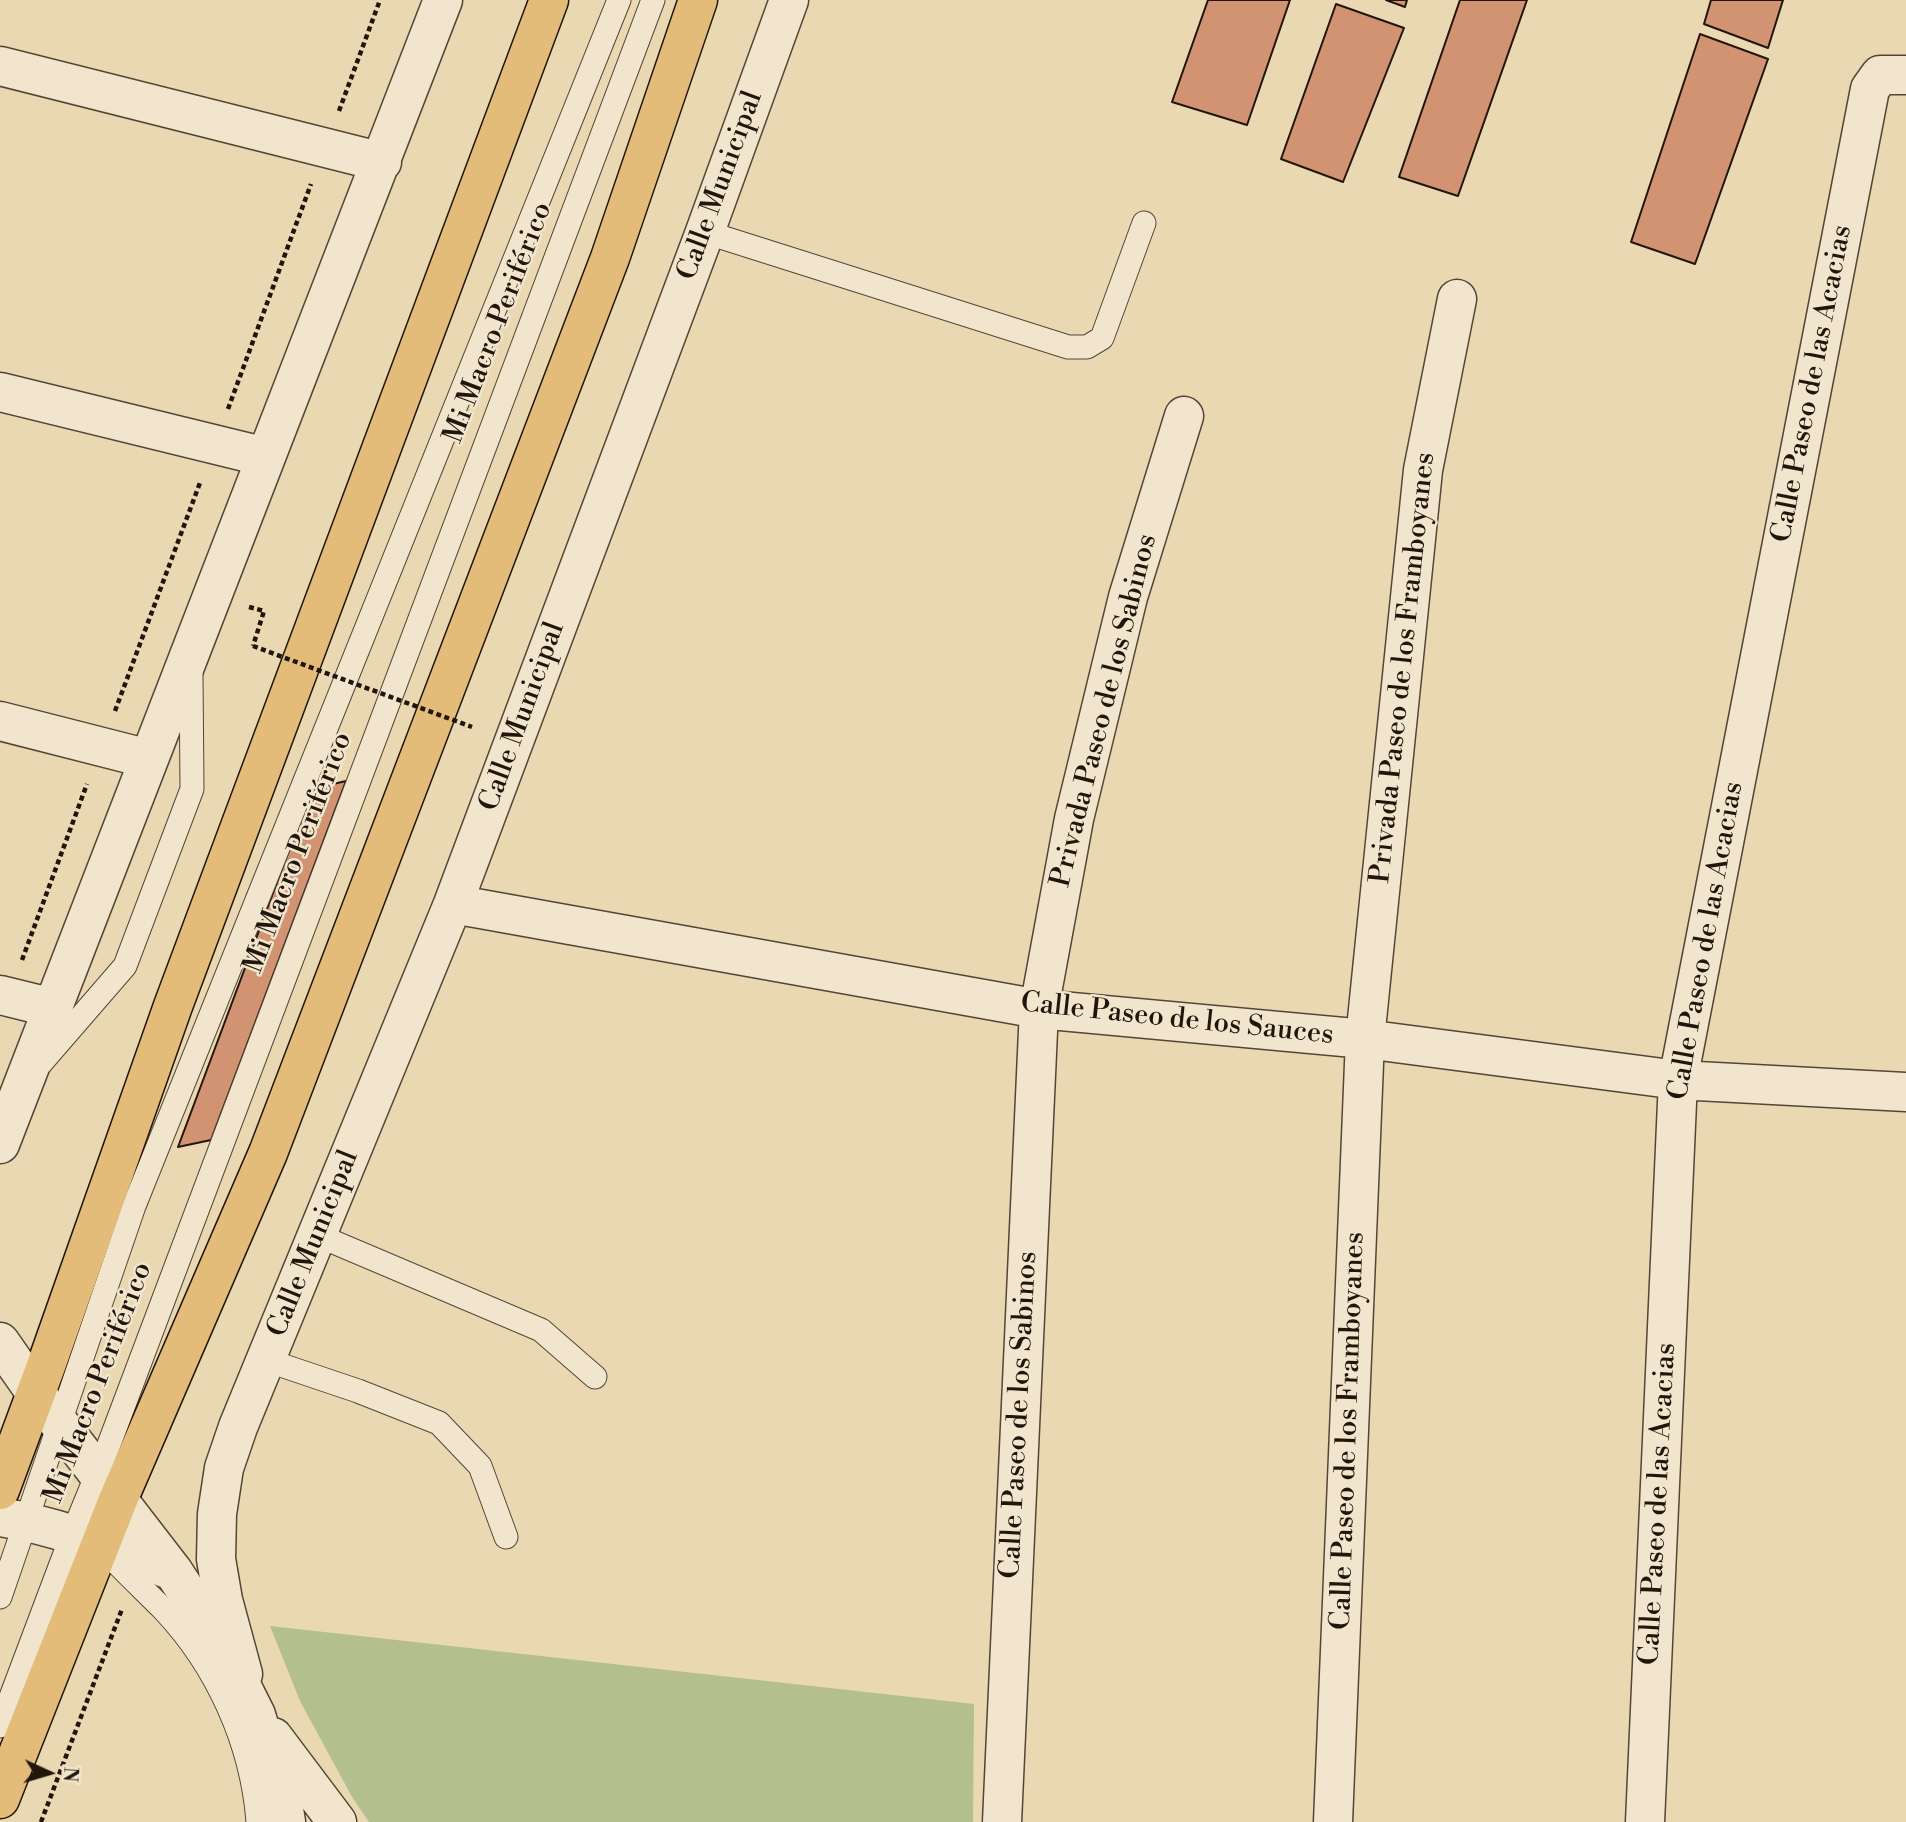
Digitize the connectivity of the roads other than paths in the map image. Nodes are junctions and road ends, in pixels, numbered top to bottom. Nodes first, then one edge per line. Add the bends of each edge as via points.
1 (443, 0) edge
2 (550, 0) edge
3 (619, 0) edge
4 (653, 0) edge
5 (698, 0) edge
6 (719, 0) edge
7 (789, 0) edge
8 (0, 66) edge
9 (1893, 75) edge
10 (382, 162) junction
11 (1144, 223) dead end
12 (705, 232) junction
13 (610, 258) junction
14 (1457, 299) dead end
15 (0, 392) edge
16 (1184, 416) dead end
17 (266, 457) junction
18 (191, 654) junction
19 (0, 722) edge
20 (149, 759) junction
21 (453, 904) junction
22 (4, 996) edge
23 (52, 1008) junction
24 (1039, 1009) junction
25 (1365, 1040) junction
26 (1678, 1080) junction
27 (24, 1083) junction
28 (1906, 1092) edge
29 (0, 1144) edge
30 (317, 1235) junction
31 (0, 1342) edge
32 (266, 1360) junction
33 (594, 1377) dead end
34 (35, 1392) junction
35 (59, 1423) junction
36 (107, 1487) junction
37 (0, 1489) edge
38 (13, 1519) edge
39 (506, 1537) dead end
40 (86, 1540) junction
41 (173, 1571) junction
42 (0, 1597) edge
43 (256, 1715) junction
44 (0, 1726) edge
45 (0, 1799) edge
46 (258, 1822) edge
47 (286, 1822) edge
48 (337, 1822) edge
49 (1002, 1822) edge
50 (1333, 1822) edge
51 (1645, 1822) edge

1 - 10 street
2 - 34 highway via 173,1006
3 - 35 lane, Mi Macro Periférico via 134,1206
4 - 36 lane, Mi Macro Periférico
5 - 13 highway
6 - 13 highway
7 - 12 street, Calle Municipal
8 - 10 street
9 - 26 street, Calle Paseo de las Acacias via 1870,89
10 - 17 street
11 - 12 lane via 1102,338 1087,347 1068,347
12 - 21 street, Calle Municipal
13 - 36 highway via 268,1153
14 - 25 street, Privada Paseo de los Framboyanes via 1423,470
15 - 17 street
16 - 24 street, Privada Paseo de los Sabinos via 1125,610 1074,820
17 - 18 street
18 - 20 street
18 - 27 lane via 192,789 125,966
19 - 20 street
20 - 23 street
21 - 24 street, Calle Paseo de los Sauces
21 - 30 street, Calle Municipal
22 - 23 street
23 - 27 street
24 - 25 street, Calle Paseo de los Sauces
24 - 49 street, Calle Paseo de los Sabinos
25 - 26 street, Calle Paseo de los Sauces
25 - 50 street, Calle Paseo de los Framboyanes
26 - 28 street, Calle Paseo de los Sauces
26 - 51 street, Calle Paseo de las Acacias
27 - 29 street
30 - 32 street, Calle Municipal
30 - 33 lane via 541,1330
31 - 34 street
32 - 39 lane via 439,1423 480,1466
32 - 43 street, Calle Municipal via 223,1468 217,1514 216,1559 223,1600
34 - 35 street
34 - 37 highway
35 - 36 street
35 - 38 lane, Mi Macro Periférico
36 - 40 highway
36 - 41 street
38 - 40 street
38 - 42 lane, Mi Macro Periférico
40 - 41 street
40 - 44 lane, Mi Macro Periférico
40 - 45 highway
40 - 46 lane via 163,1610 212,1675 246,1752
41 - 43 street
43 - 47 street
43 - 48 street

